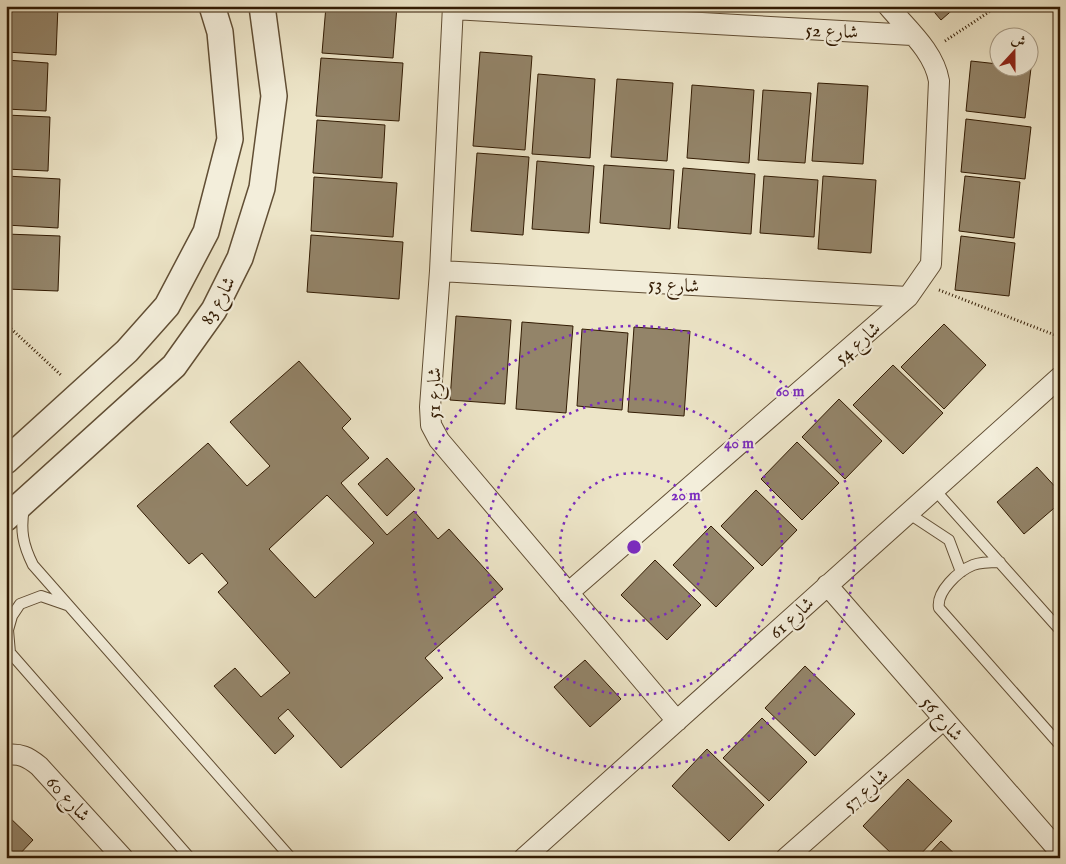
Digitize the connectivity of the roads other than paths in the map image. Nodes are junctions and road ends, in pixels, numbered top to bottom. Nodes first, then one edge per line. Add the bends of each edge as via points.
1 (212, 6) edge
2 (262, 6) edge
3 (888, 6) edge
4 (453, 7) edge
5 (912, 35) junction
6 (440, 271) junction
7 (914, 290) junction
8 (1060, 377) edge
9 (6, 462) edge
10 (934, 489) junction
11 (25, 502) junction
12 (908, 512) junction
13 (6, 518) edge
14 (1000, 562) junction
15 (961, 572) junction
16 (827, 585) junction
17 (568, 593) junction
18 (69, 606) junction
19 (1060, 630) edge
20 (8, 650) edge
21 (944, 719) junction
22 (677, 721) junction
23 (1060, 745) edge
24 (6, 755) edge
25 (1060, 852) edge
26 (123, 858) edge
27 (190, 858) edge
28 (291, 858) edge
29 (524, 858) edge
30 (786, 858) edge

1 - 9 street via 220,32 230,139 206,232 166,306 127,352
2 - 11 street, شارع 83 via 274,96 262,188 240,258 214,310 174,366
3 - 5 street, شارع 54
4 - 5 street, شارع 52
4 - 6 street, شارع 51
5 - 7 street, شارع 54 via 928,52 936,66 939,81 931,264
6 - 7 street, شارع 53
6 - 17 street, شارع 51 via 431,425 439,440
7 - 17 street, شارع 54
8 - 10 street, شارع 61
10 - 12 street, شارع 61
10 - 14 lane
11 - 13 street, شارع 83
11 - 18 lane via 21,528 26,553
12 - 15 lane via 949,540
12 - 16 street, شارع 61
14 - 15 lane via 974,564
14 - 19 lane
15 - 23 lane via 940,594 939,608
16 - 21 street, شارع 56
16 - 22 street, شارع 61
17 - 22 street, شارع 51
18 - 20 lane via 40,596 20,604 8,630
18 - 28 lane
20 - 27 lane
21 - 25 street, شارع 56
21 - 30 street, شارع 57
22 - 29 street, شارع 61
24 - 26 street, شارع 60 via 26,756 38,766

